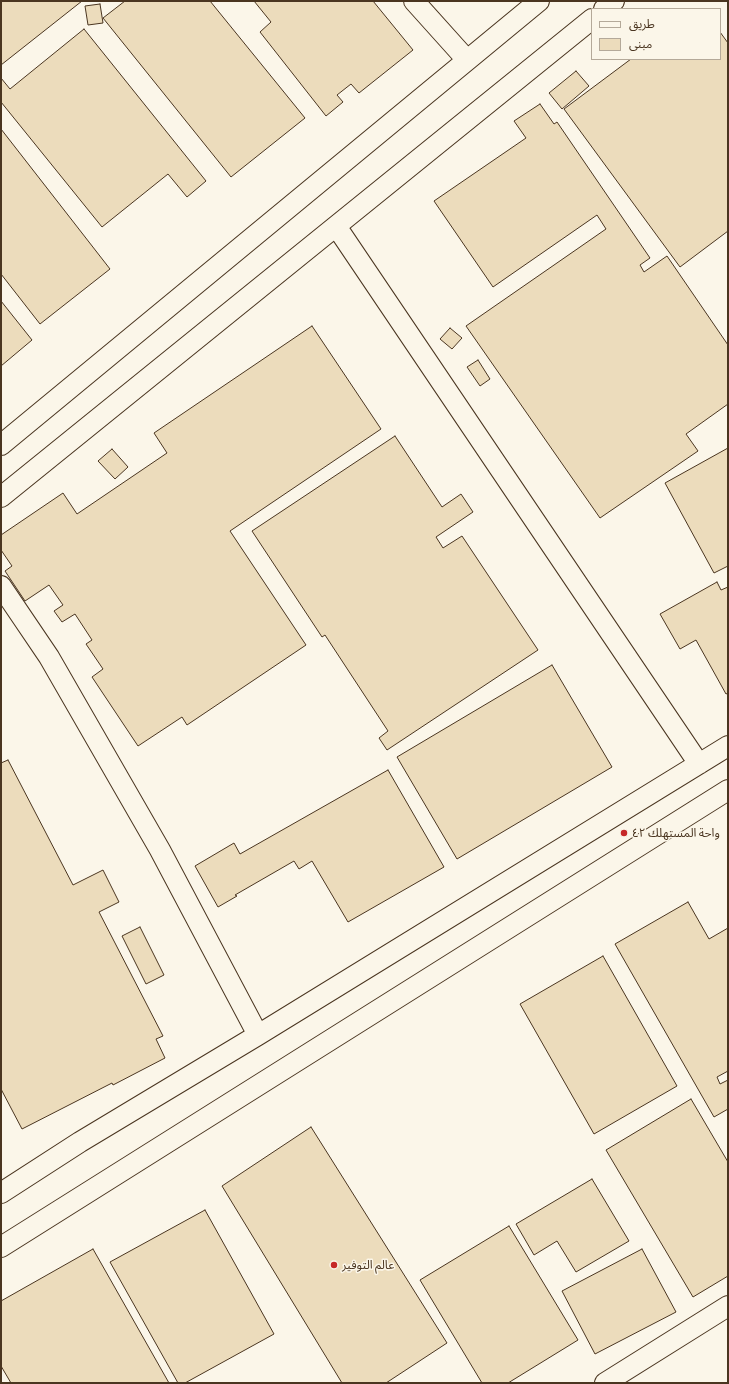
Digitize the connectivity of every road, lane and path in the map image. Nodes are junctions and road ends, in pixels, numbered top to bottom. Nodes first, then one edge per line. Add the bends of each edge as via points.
1 (414, 1) edge
2 (539, 1) edge
3 (614, 1) edge
4 (605, 8) edge
5 (591, 20) edge
6 (467, 60) junction
7 (336, 226) junction
8 (1, 445) edge
9 (1, 497) edge
10 (1, 586) edge
11 (728, 746) edge
12 (699, 764) junction
13 (728, 790) edge
14 (258, 1035) junction
15 (1, 1193) edge
16 (1, 1247) edge
17 (728, 1306) edge
18 (604, 1383) edge

1 - 6 street
2 - 6 street
3 - 4 street
5 - 7 street
6 - 8 street
7 - 9 street
7 - 12 street
10 - 14 street via 49,657 156,843
11 - 12 street
12 - 14 street
13 - 16 street
14 - 15 street via 80,1142
17 - 18 street

